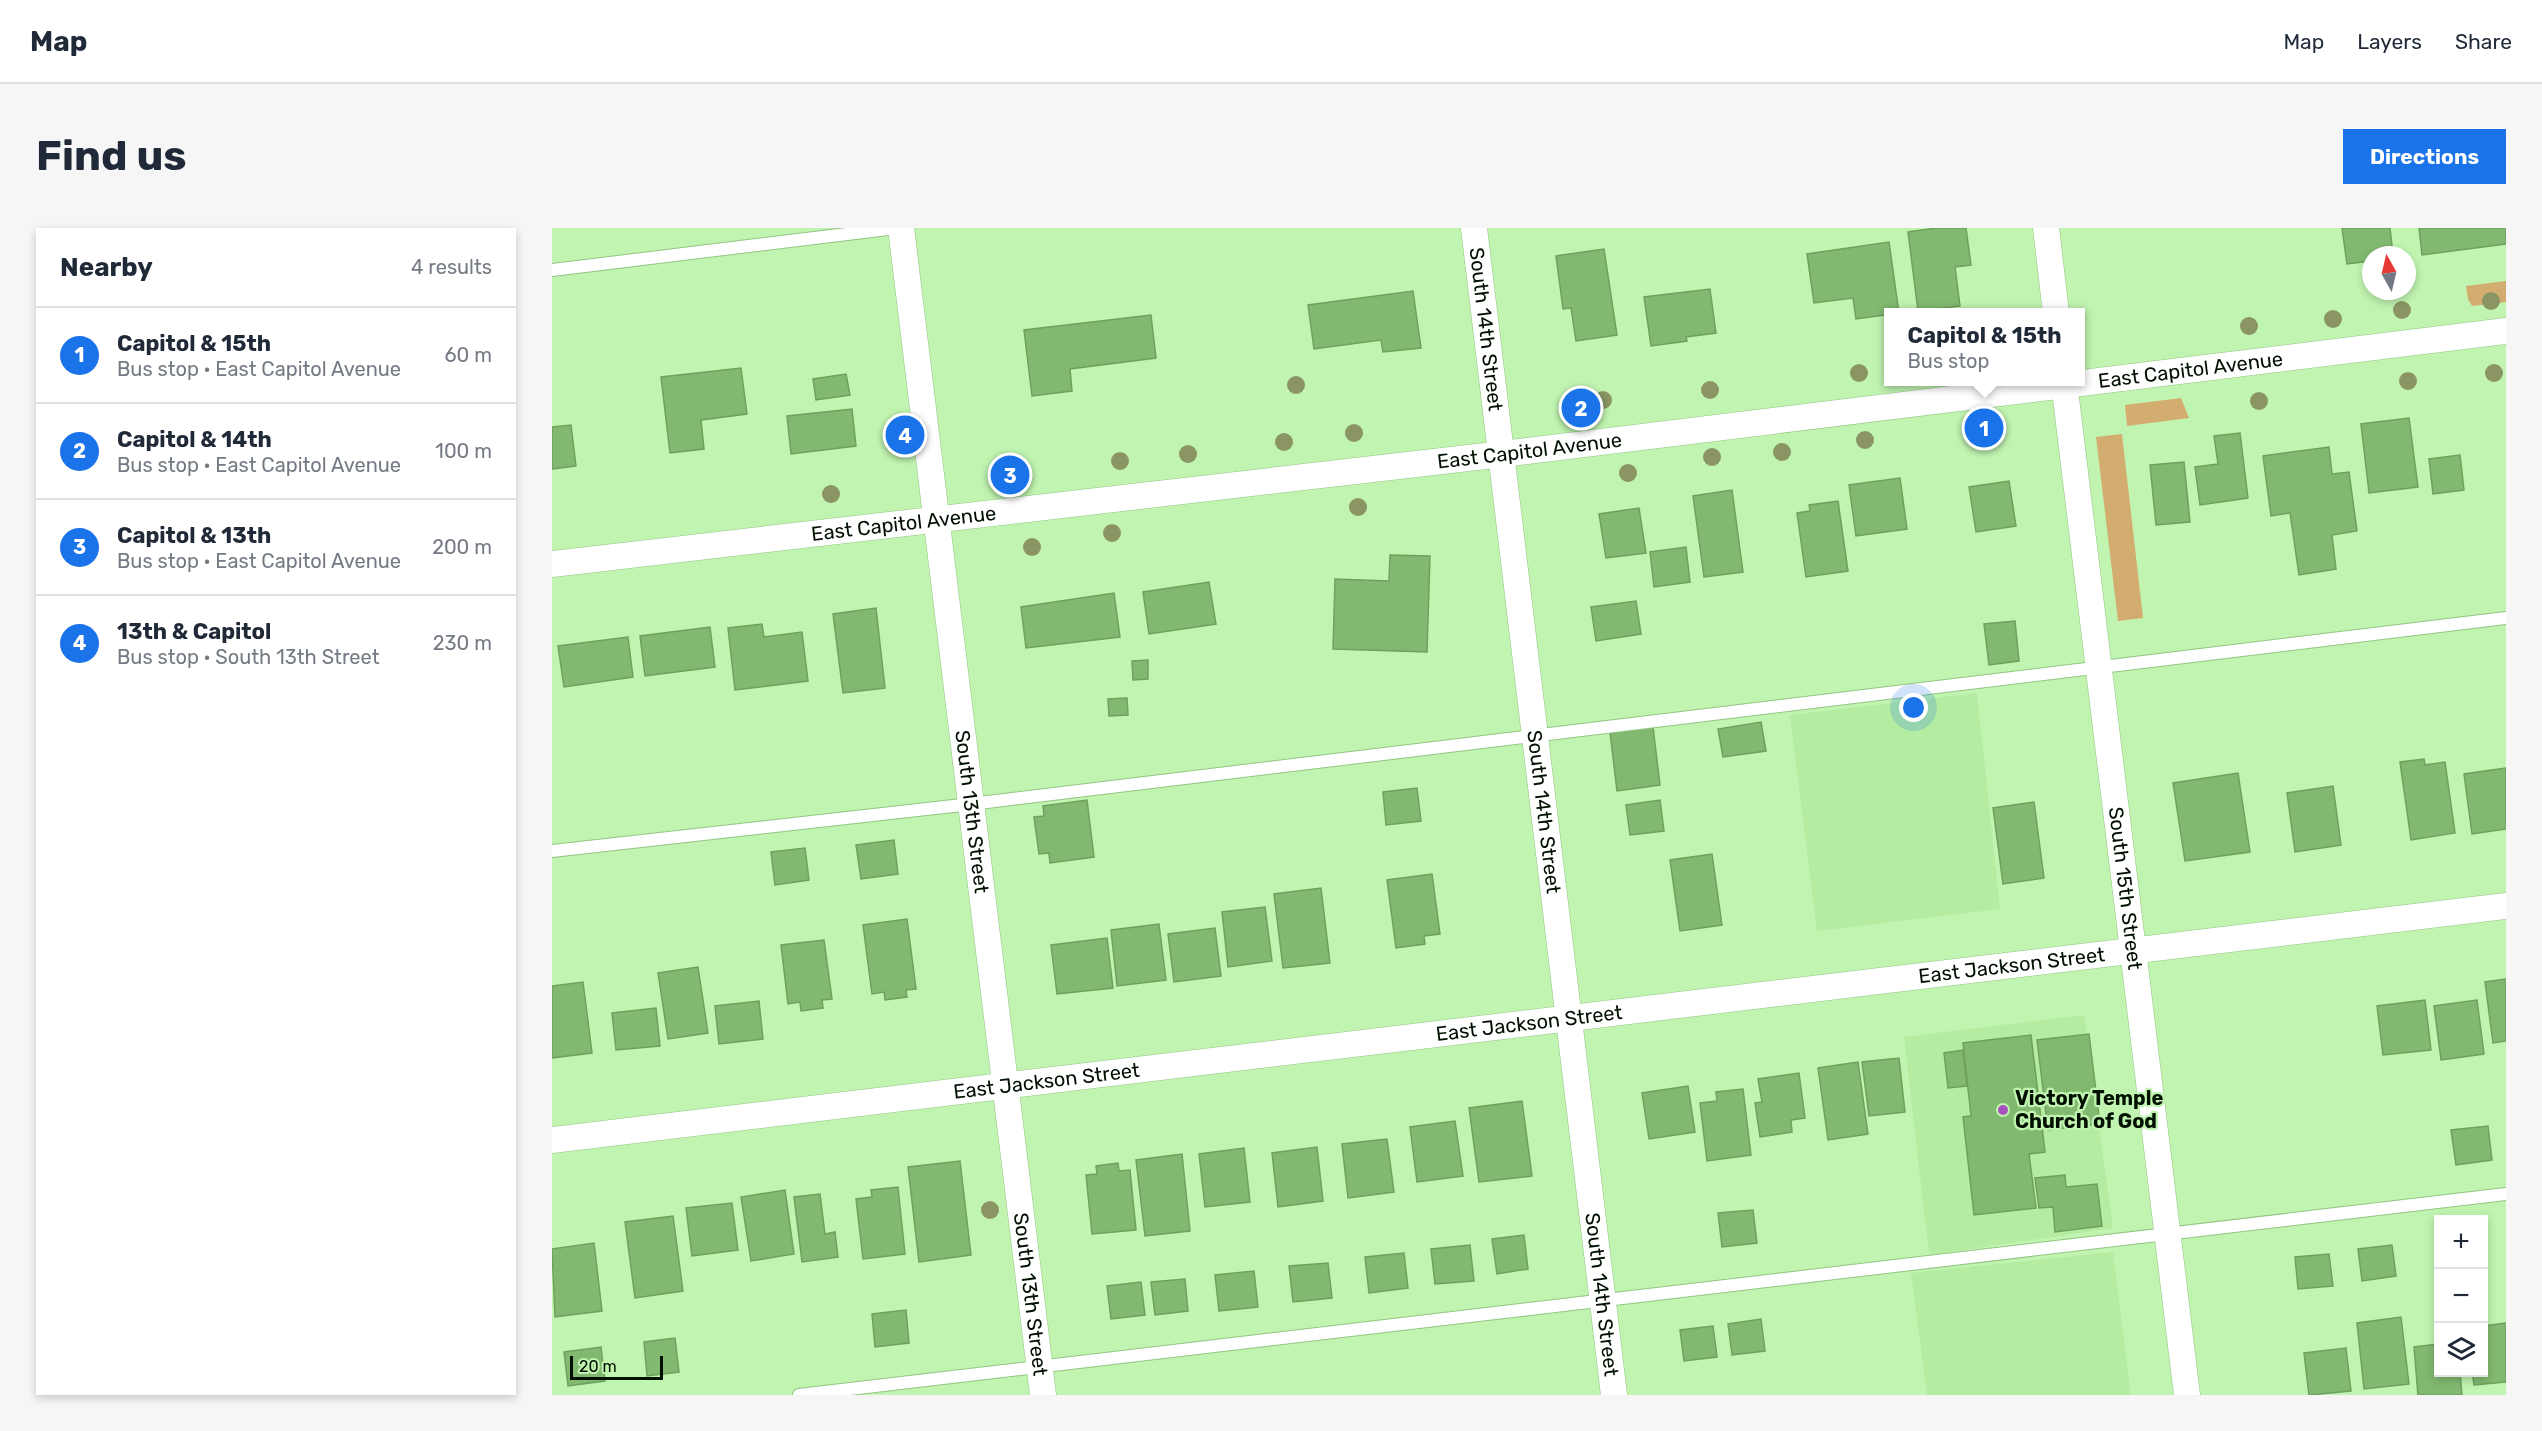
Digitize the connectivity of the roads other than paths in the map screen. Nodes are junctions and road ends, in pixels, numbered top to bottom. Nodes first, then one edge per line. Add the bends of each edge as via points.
1 (896, 228) edge
2 (901, 228) edge
3 (1474, 228) edge
4 (2046, 228) edge
5 (552, 270) edge
6 (2056, 308) edge
7 (2506, 331) edge
8 (2085, 381) edge
9 (2040, 386) edge
10 (2064, 386) edge
11 (1503, 454) junction
12 (937, 518) junction
13 (552, 564) edge
14 (2506, 618) edge
15 (2098, 667) junction
16 (1535, 736) junction
17 (971, 804) junction
18 (552, 851) edge
19 (2506, 906) edge
20 (2133, 950) junction
21 (1570, 1017) junction
22 (1005, 1084) junction
23 (552, 1140) edge
24 (2506, 1194) edge
25 (2169, 1232) junction
26 (1602, 1301) junction
27 (1040, 1369) junction
28 (799, 1395) edge
29 (1043, 1395) edge
30 (1614, 1395) edge
31 (2187, 1395) edge

1 - 5 lane
2 - 12 street, South 13th Street
3 - 11 street, South 14th Street
4 - 6 street
7 - 8 street, East Capitol Avenue
9 - 11 street, East Capitol Avenue
10 - 15 street, South 15th Street
11 - 12 street, East Capitol Avenue
11 - 16 street, South 14th Street
12 - 13 street, East Capitol Avenue
12 - 17 street, South 13th Street
14 - 15 lane
15 - 16 lane
15 - 20 street, South 15th Street
16 - 17 lane
16 - 21 street, South 14th Street
17 - 18 lane
17 - 22 street, South 13th Street
19 - 20 street, East Jackson Street
20 - 21 street, East Jackson Street
20 - 25 street, South 15th Street
21 - 22 street, East Jackson Street
21 - 26 street, South 14th Street
22 - 23 street, East Jackson Street
22 - 27 street, South 13th Street
24 - 25 lane
25 - 26 lane
25 - 31 street, South 15th Street
26 - 27 lane
26 - 30 street, South 14th Street
27 - 28 lane
27 - 29 street, South 13th Street

